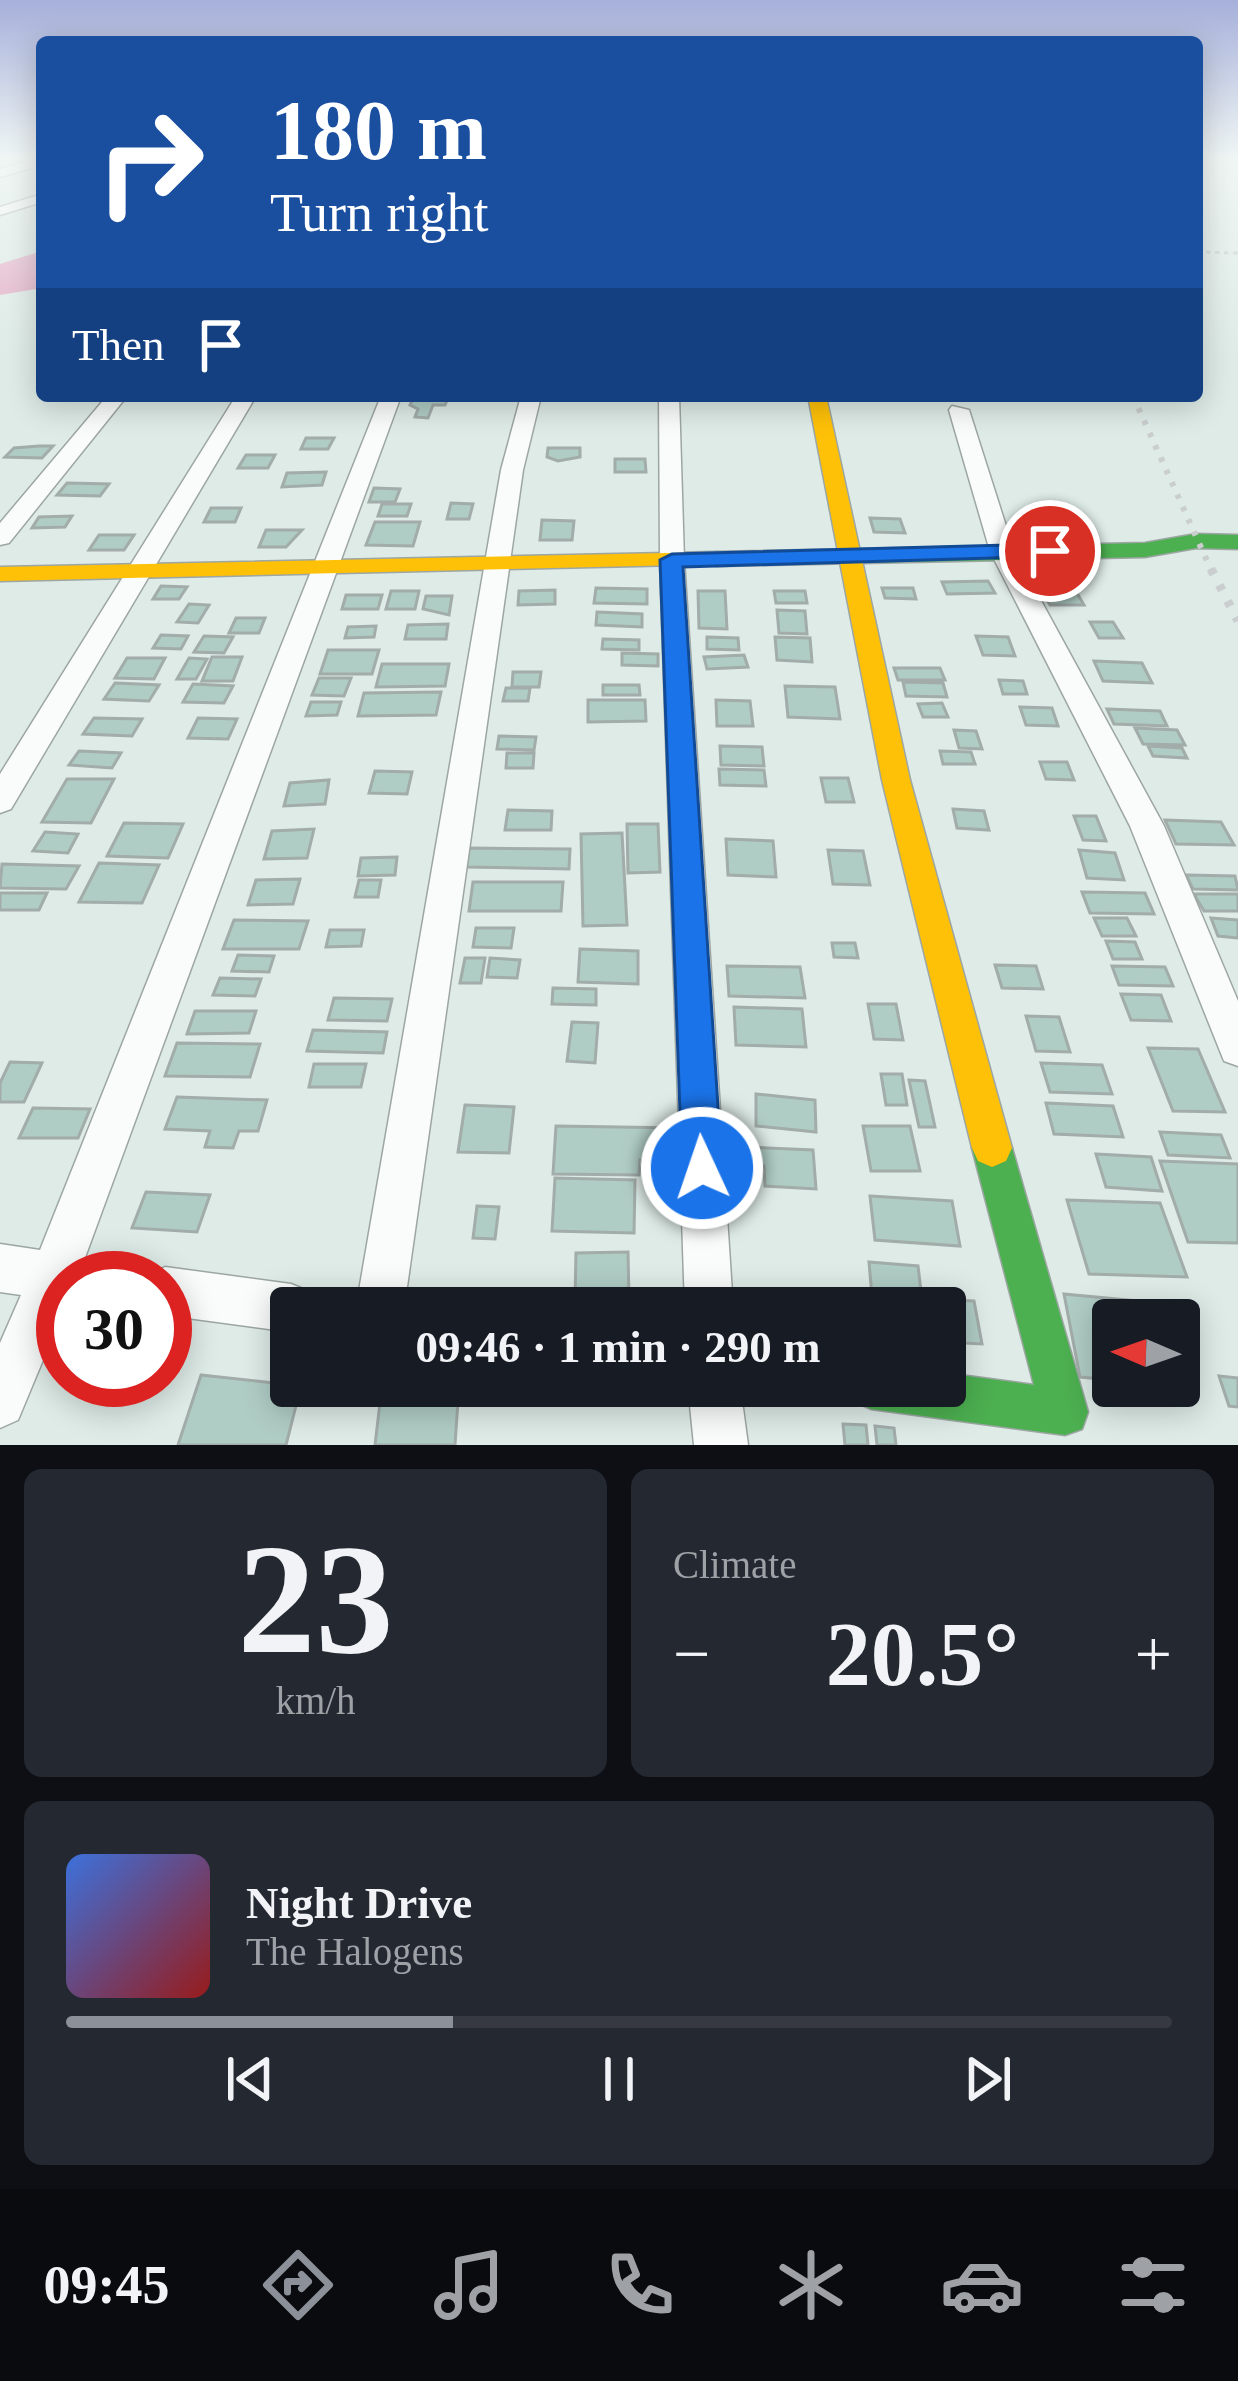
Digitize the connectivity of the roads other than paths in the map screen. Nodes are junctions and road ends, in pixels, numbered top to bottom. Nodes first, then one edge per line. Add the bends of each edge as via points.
1 (112, 402) edge
2 (241, 402) edge
3 (389, 402) edge
4 (529, 402) edge
5 (669, 402) edge
6 (818, 402) edge
7 (959, 410) dead end
8 (0, 538) edge
9 (1238, 542) edge
10 (1002, 551) junction
11 (843, 556) junction
12 (672, 560) junction
13 (501, 564) junction
14 (326, 568) junction
15 (141, 570) junction
16 (0, 574) edge
17 (0, 801) edge
18 (1238, 1048) edge
19 (69, 1251) edge
20 (0, 1268) edge
21 (36, 1273) edge
22 (383, 1287) edge
23 (708, 1287) edge
24 (192, 1295) edge
25 (270, 1305) edge
26 (36, 1326) edge
27 (966, 1399) edge
28 (0, 1402) edge
29 (716, 1407) edge
30 (721, 1445) edge

1 - 8 street
2 - 15 street
3 - 14 street
4 - 13 street
5 - 12 street
6 - 11 street
7 - 10 street
9 - 10 street
10 - 11 street
10 - 18 street via 1147,826
11 - 12 street
11 - 27 street via 931,923 1064,1412
12 - 13 street
12 - 23 street
13 - 14 street
13 - 22 street
14 - 15 street
14 - 19 street
15 - 16 street
15 - 17 street
20 - 21 street
24 - 25 street
26 - 28 street
29 - 30 street

